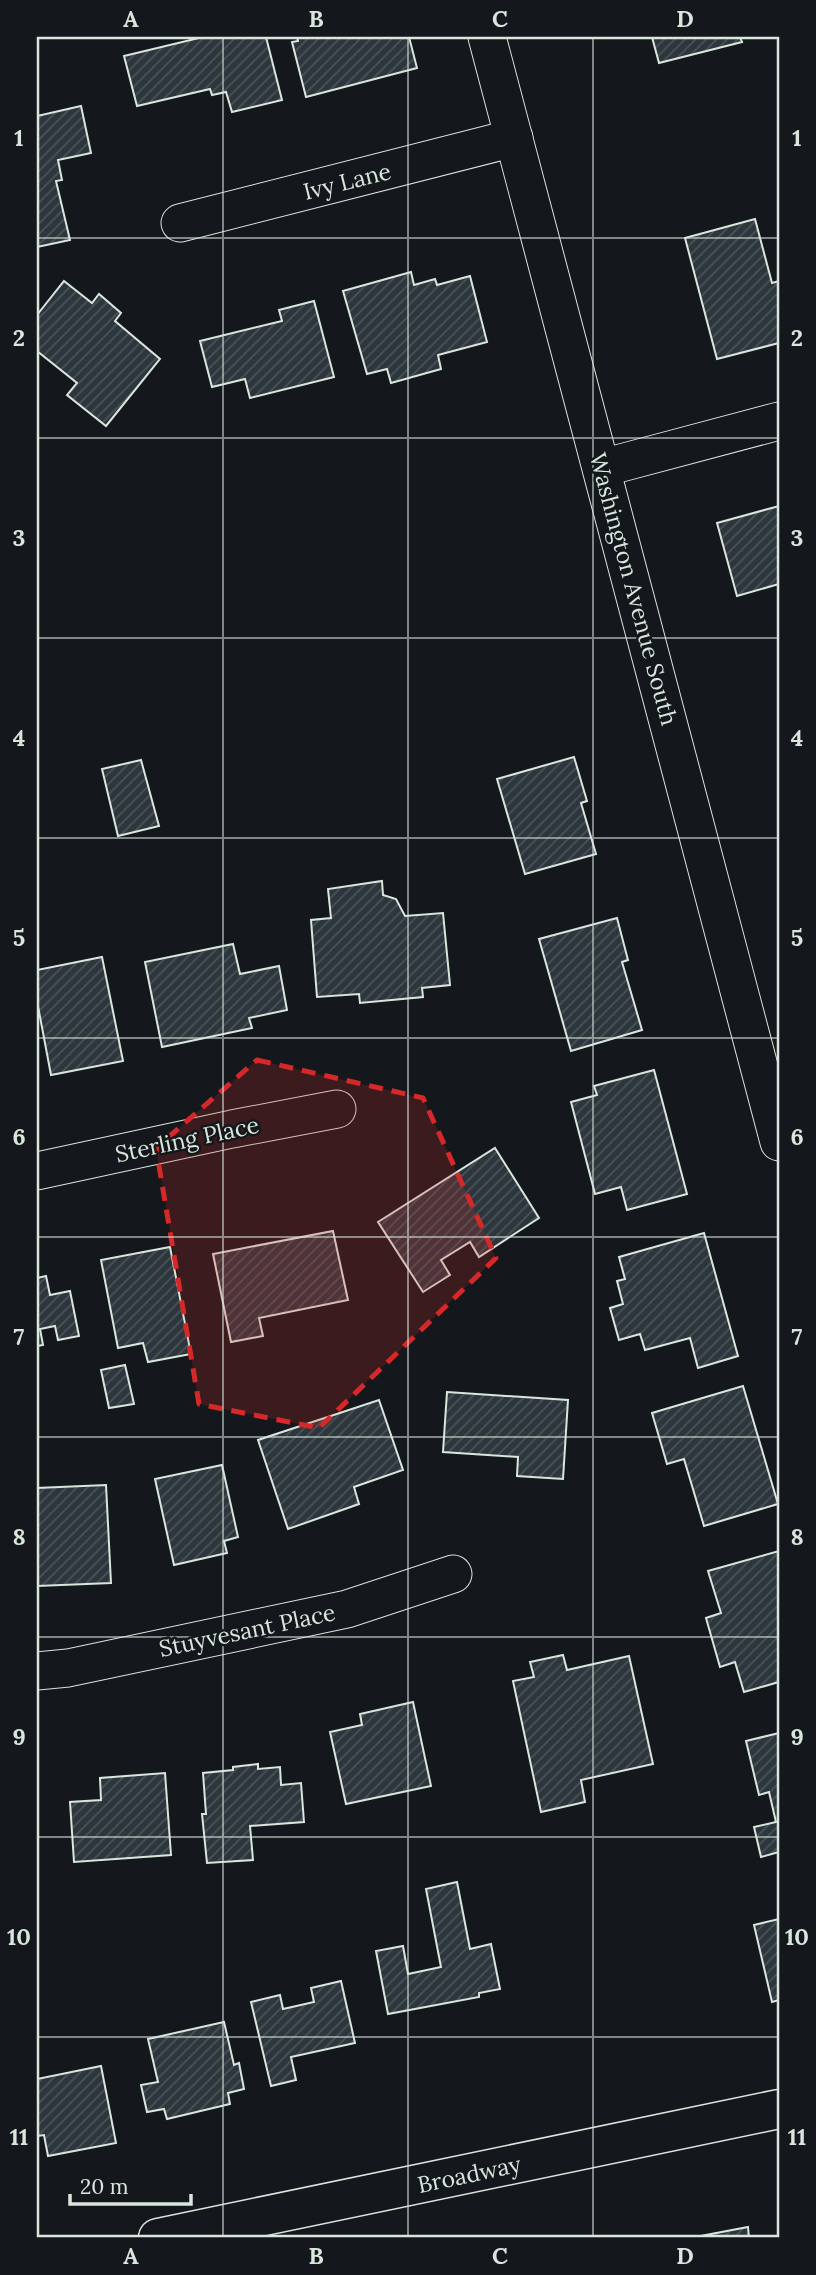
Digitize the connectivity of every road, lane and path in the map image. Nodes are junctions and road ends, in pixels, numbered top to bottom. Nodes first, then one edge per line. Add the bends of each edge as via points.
1 (487, 37) edge
2 (513, 138) junction
3 (180, 223) dead end
4 (779, 421) edge
5 (602, 468) junction
6 (337, 1110) dead end
7 (779, 1142) edge
8 (37, 1171) edge
9 (453, 1574) dead end
10 (37, 1671) edge
11 (779, 2109) edge
12 (221, 2232) edge
13 (158, 2238) edge

1 - 2 street, Washington Avenue South
2 - 3 street, Ivy Lane
2 - 5 street, Washington Avenue South
4 - 5 street
5 - 7 street, Washington Avenue South
6 - 8 street, Sterling Place
9 - 10 street, Stuyvesant Place via 347,1609
11 - 12 main road, Broadway
12 - 13 main road, Broadway

